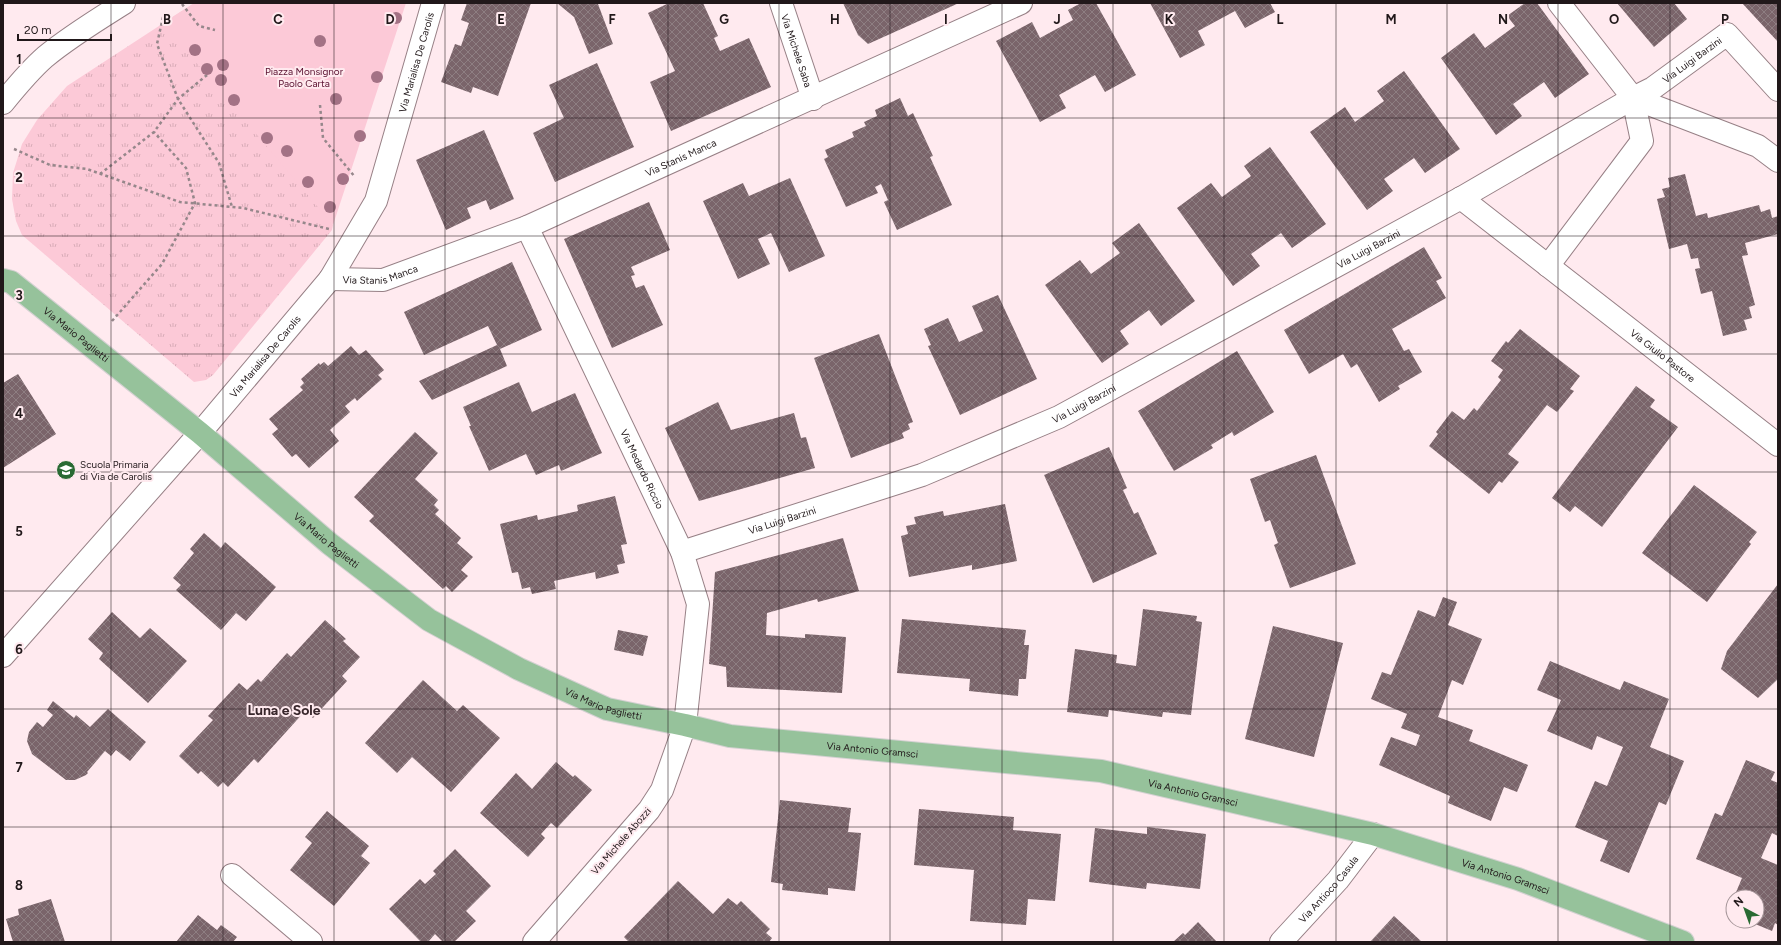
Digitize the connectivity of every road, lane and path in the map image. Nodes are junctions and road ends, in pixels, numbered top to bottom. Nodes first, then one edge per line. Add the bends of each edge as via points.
1 (124, 3) edge
2 (433, 3) edge
3 (781, 3) edge
4 (1021, 3) edge
5 (1559, 3) edge
6 (182, 4) dead end
7 (163, 17) dead end
8 (215, 30) dead end
9 (207, 75) dead end
10 (1778, 90) edge
11 (813, 98) junction
12 (1633, 98) junction
13 (178, 99) junction
14 (3, 102) edge
15 (320, 105) dead end
16 (154, 132) junction
17 (14, 149) dead end
18 (1778, 161) edge
19 (100, 174) junction
20 (355, 177) dead end
21 (1461, 198) junction
22 (195, 203) junction
23 (232, 207) junction
24 (527, 227) junction
25 (332, 230) dead end
26 (1548, 266) junction
27 (6, 275) edge
28 (330, 279) junction
29 (112, 321) dead end
30 (200, 433) junction
31 (1778, 445) edge
32 (682, 552) junction
33 (3, 656) edge
34 (685, 724) junction
35 (1373, 834) junction
36 (232, 874) dead end
37 (311, 942) edge
38 (534, 942) edge
39 (1282, 942) edge
40 (1683, 942) edge

1 - 14 street via 45,57
2 - 28 street, Via Marialisa De Carolis via 376,201
3 - 11 street, Via Michele Saba
4 - 11 street, Via Stanis Manca
5 - 12 street
6 - 8 path via 199,26
7 - 13 path via 157,44
9 - 13 path
10 - 12 street, Via Luigi Barzini via 1727,34 1653,88
11 - 24 street, Via Stanis Manca
12 - 18 street via 1758,146
12 - 21 street, Via Luigi Barzini
12 - 26 street via 1642,141
13 - 16 path
13 - 23 path via 219,163
15 - 20 path via 323,138
16 - 19 path
16 - 22 path via 186,168
17 - 19 path via 50,165
19 - 22 path via 180,202
21 - 26 street
21 - 32 street, Via Luigi Barzini via 1058,417 922,475
22 - 23 path
22 - 29 path via 162,264
23 - 25 path
24 - 28 street, Via Stanis Manca via 383,280
24 - 32 street, Via Medardo Riccio
26 - 31 street, Via Giulio Pastore
27 - 30 main road, Via Mario Paglietti
28 - 30 street, Via Marialisa De Carolis
30 - 33 street, Via Marialisa De Carolis
30 - 34 main road, Via Mario Paglietti via 330,544 429,620 519,669 607,709
32 - 34 street, Via Medardo Riccio via 698,604
34 - 35 main road, Via Antonio Gramsci via 730,736 1101,771
34 - 38 street, Via Michele Abozzi via 662,790 649,810
35 - 39 street, Via Antioco Casula via 1338,880
35 - 40 main road, Via Antonio Gramsci via 1518,879
36 - 37 street

